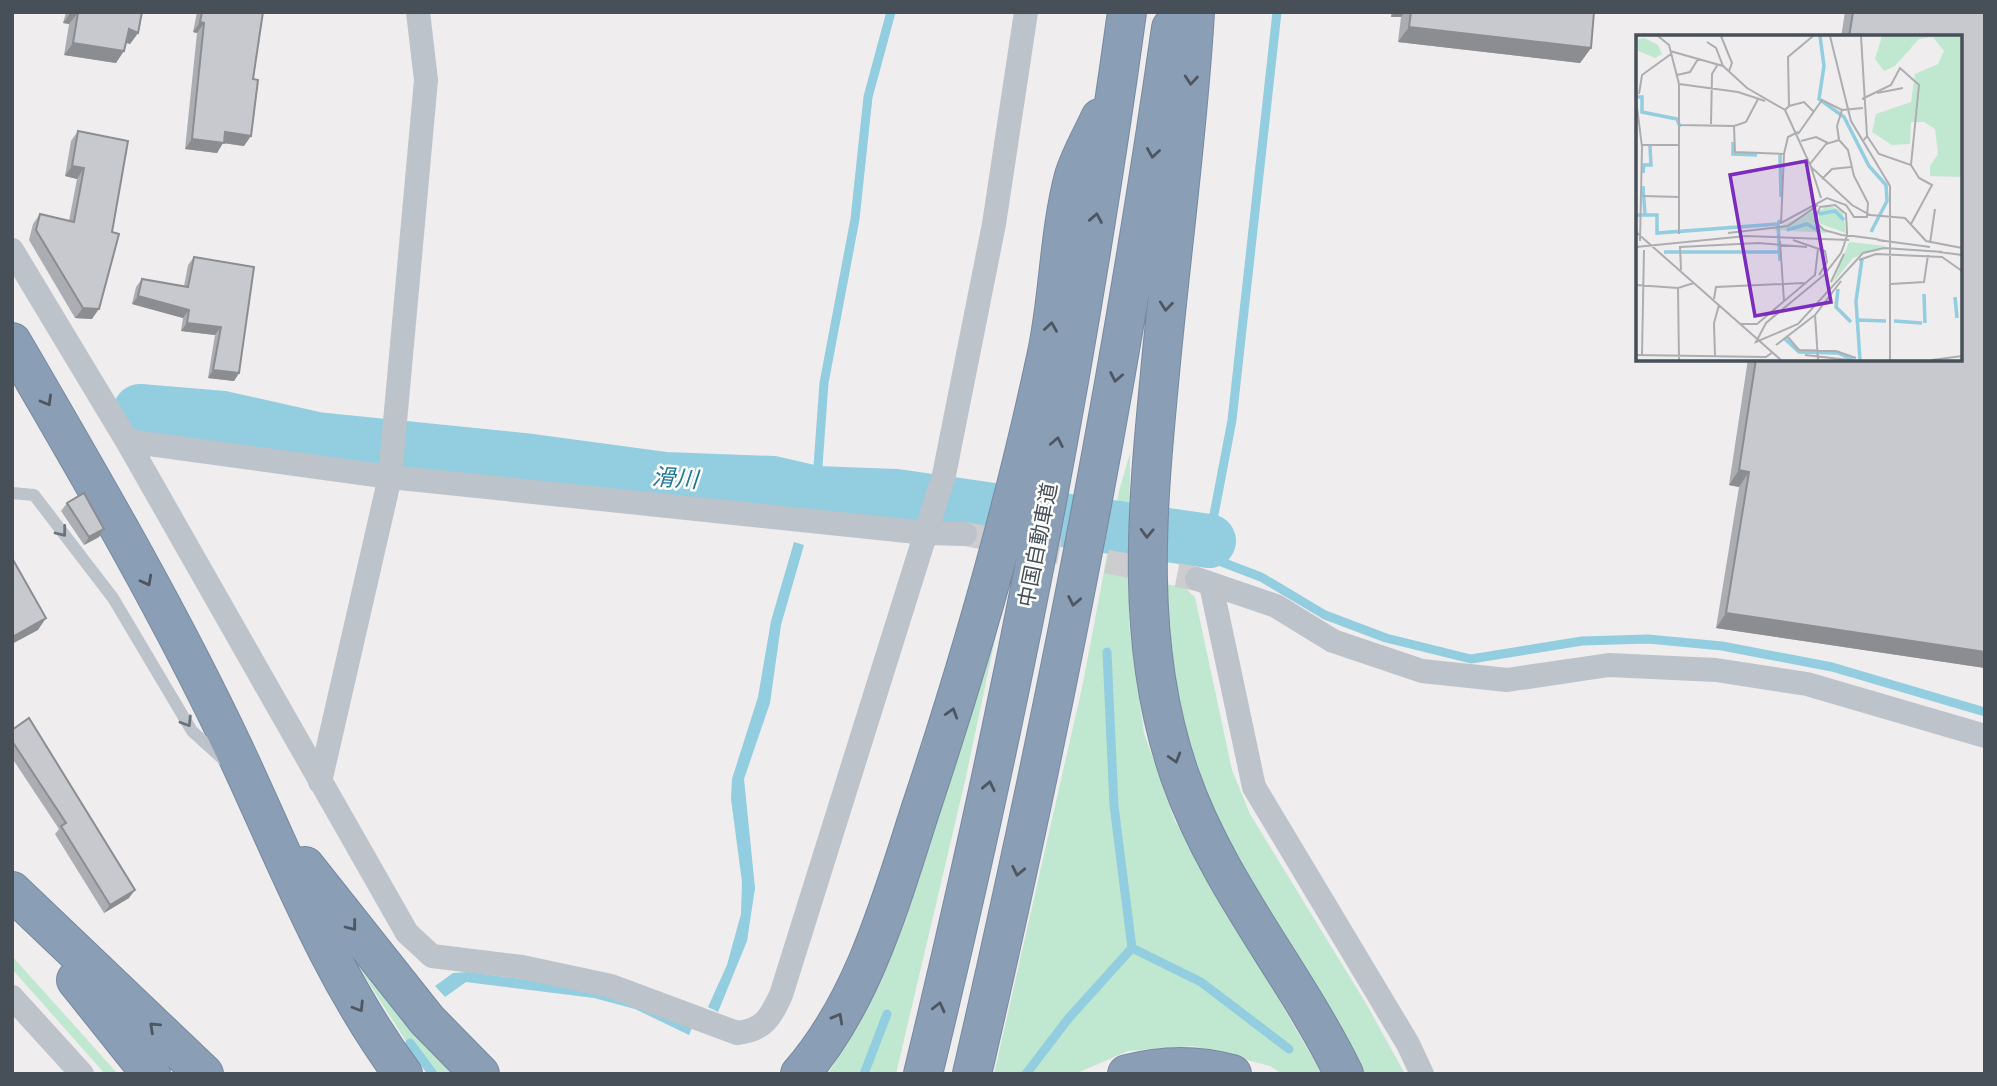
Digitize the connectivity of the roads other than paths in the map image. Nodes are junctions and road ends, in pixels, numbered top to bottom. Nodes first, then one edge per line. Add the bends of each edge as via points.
1 (418, 12) edge
2 (1026, 12) edge
3 (1127, 12) edge
4 (1174, 12) edge
5 (1195, 12) edge
6 (1118, 79) junction
7 (12, 250) edge
8 (12, 342) edge
9 (127, 441) junction
10 (390, 477) junction
11 (12, 492) edge
12 (926, 533) junction
13 (965, 534) tunnel mouth
14 (1985, 736) edge
15 (320, 782) junction
16 (257, 798) junction
17 (12, 892) edge
18 (12, 997) edge
19 (82, 1074) edge
20 (151, 1074) edge
21 (204, 1074) edge
22 (403, 1074) edge
23 (480, 1074) edge
24 (800, 1074) edge
25 (923, 1074) edge
26 (972, 1074) edge
27 (1127, 1074) edge
28 (1232, 1074) edge
29 (1344, 1074) edge
30 (1422, 1074) edge

1 - 10 street via 426,80
2 - 12 street via 994,224 944,475
3 - 6 highway, 中国自動車道
4 -> 26 highway via 1120,354 1057,690
5 -> 29 highway via 1149,480 1147,548 1154,670 1169,738 1198,823
24 -> 6 highway via 816,1055 857,981 943,743 979,625 1047,351 1074,175
25 -> 6 highway, 中国自動車道 via 1013,676
7 - 9 street
8 -> 16 highway via 104,499
9 - 10 street
9 - 15 street
10 - 12 street
10 - 15 street
11 -> 16 lane via 34,495 113,598 192,731
12 - 13 street
12 - 15 street via 781,995 768,1022 753,1031 737,1033 611,986 522,967 432,956 407,933
14 - 30 street via 1807,684 1716,670 1609,665 1507,680 1422,671 1333,641 1276,606 1204,582 1254,787
16 -> 22 highway via 344,981
16 -> 23 highway via 427,1020
17 - 20 highway
21 -> 17 highway
18 - 19 street
27 - 28 highway via 1159,1066

